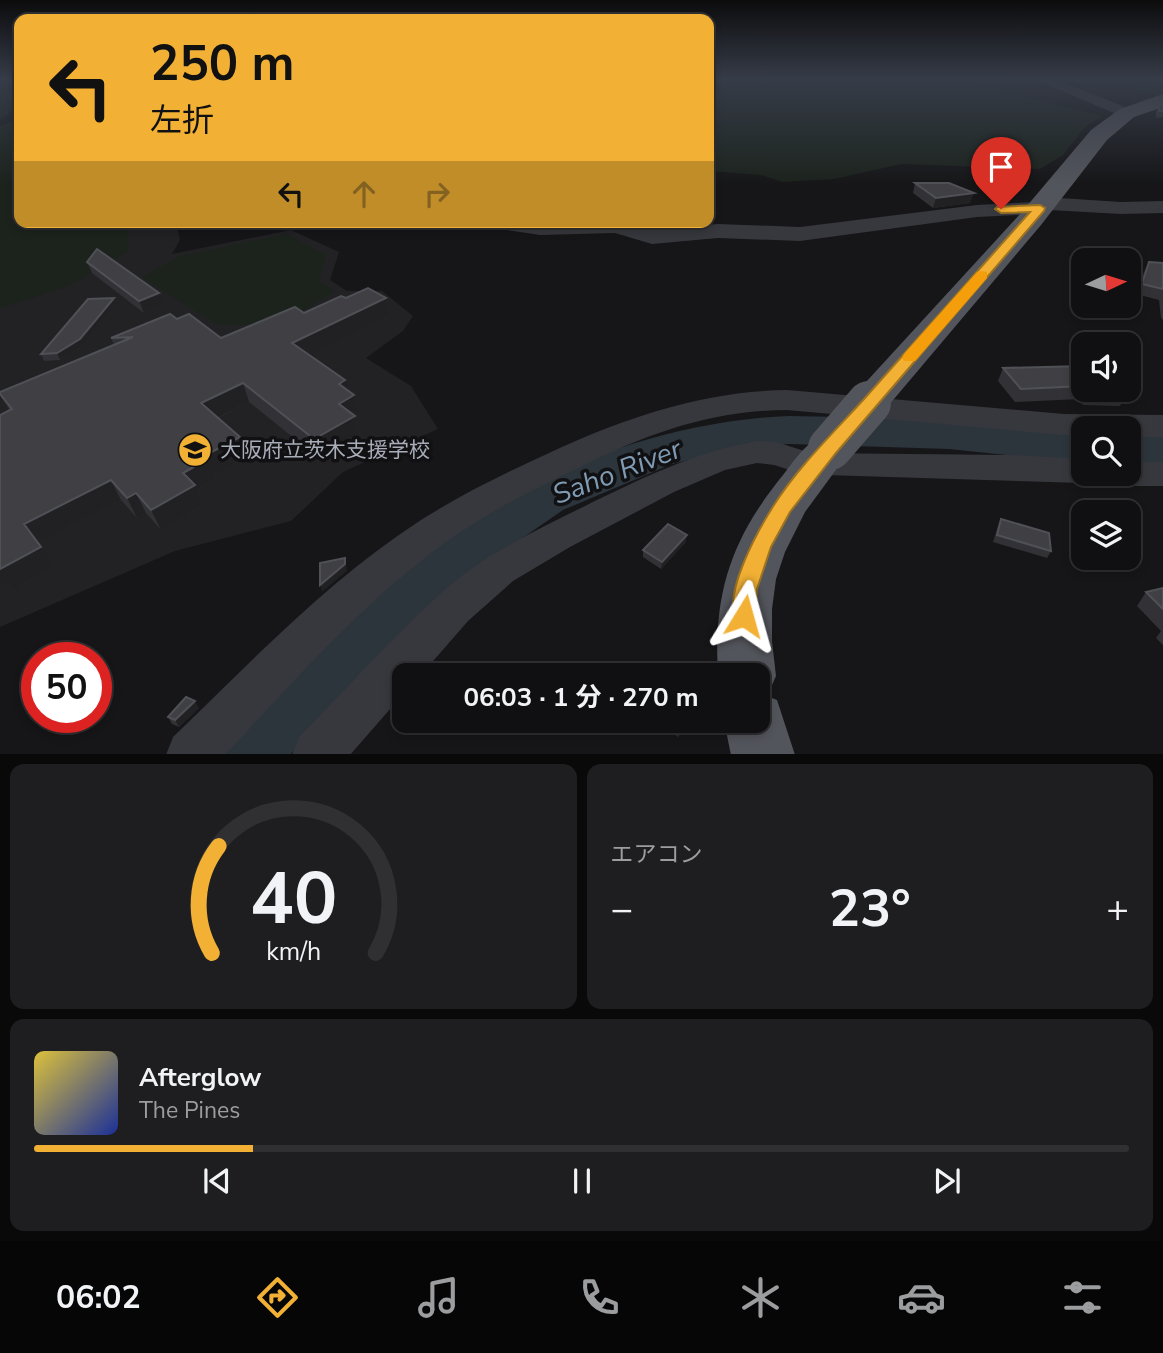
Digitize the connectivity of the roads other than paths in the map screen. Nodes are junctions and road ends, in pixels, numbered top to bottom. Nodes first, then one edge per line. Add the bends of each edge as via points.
1 (1125, 114) edge
2 (1042, 206) junction
3 (1163, 207) edge
4 (513, 228) edge
5 (562, 228) edge
6 (623, 228) edge
7 (1163, 414) edge
8 (848, 422) junction
9 (1163, 426) edge
10 (1071, 470) edge
11 (1141, 474) edge
12 (1163, 474) edge
13 (745, 663) edge
14 (758, 733) edge
15 (191, 754) edge
16 (317, 754) edge
17 (763, 754) edge

1 - 2 main road via 1099,135
2 - 3 street
2 - 6 street via 784,235 718,231 652,237
2 - 8 main road
4 - 5 street
7 - 8 street via 951,401
8 - 9 street
8 - 10 street via 1023,467
8 - 13 main road via 782,507 761,547 746,589
8 - 15 street via 767,400 668,417 516,482 432,533 373,579
8 - 16 street via 776,454 757,452 717,460 662,483 499,570 453,608
11 - 12 street
14 - 17 main road

